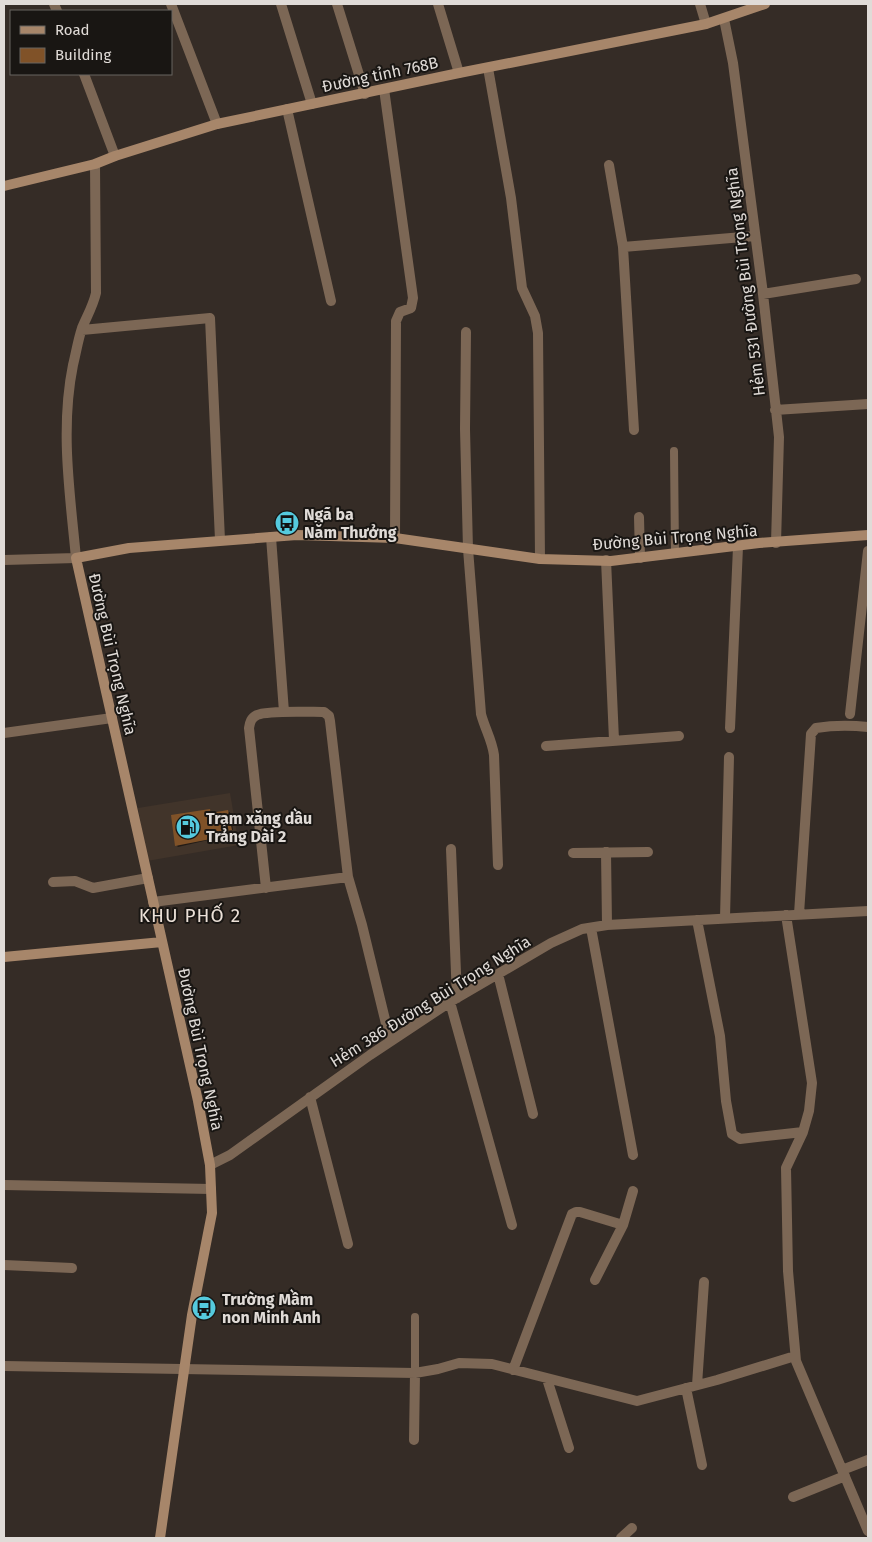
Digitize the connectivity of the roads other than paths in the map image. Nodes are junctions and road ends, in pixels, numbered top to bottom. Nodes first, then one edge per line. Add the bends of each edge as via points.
1 (171, 4) edge
2 (281, 4) edge
3 (337, 4) edge
4 (438, 4) edge
5 (700, 4) edge
6 (765, 4) edge
7 (724, 19) junction
8 (706, 24) junction
9 (488, 68) junction
10 (459, 73) junction
11 (84, 75) edge
12 (384, 89) junction
13 (365, 94) junction
14 (312, 104) junction
15 (287, 109) junction
16 (217, 124) junction
17 (116, 156) junction
18 (95, 164) junction
19 (609, 165) dead end
20 (4, 186) edge
21 (755, 236) junction
22 (623, 247) junction
23 (856, 279) dead end
24 (763, 294) junction
25 (331, 302) dead end
26 (82, 330) junction
27 (466, 332) dead end
28 (868, 404) edge
29 (775, 410) junction
30 (634, 430) dead end
31 (674, 451) dead end
32 (639, 517) dead end
33 (868, 535) edge
34 (271, 537) junction
35 (395, 538) junction
36 (220, 540) junction
37 (776, 543) junction
38 (738, 546) junction
39 (468, 549) junction
40 (868, 551) edge
41 (675, 554) junction
42 (76, 558) junction
43 (640, 558) junction
44 (540, 559) junction
45 (4, 560) edge
46 (606, 560) junction
47 (284, 712) junction
48 (850, 714) dead end
49 (112, 718) junction
50 (868, 727) edge
51 (730, 728) dead end
52 (4, 733) edge
53 (679, 736) dead end
54 (614, 740) junction
55 (546, 746) dead end
56 (729, 757) dead end
57 (451, 849) dead end
58 (606, 852) junction
59 (648, 852) dead end
60 (572, 853) dead end
61 (498, 865) dead end
62 (348, 877) junction
63 (148, 878) junction
64 (53, 882) dead end
65 (266, 888) junction
66 (153, 902) junction
67 (868, 911) edge
68 (799, 914) junction
69 (786, 915) junction
70 (725, 918) junction
71 (697, 920) junction
72 (607, 925) junction
73 (590, 928) junction
74 (162, 942) junction
75 (4, 957) edge
76 (498, 974) junction
77 (454, 1000) junction
78 (390, 1040) junction
79 (310, 1097) junction
80 (533, 1114) dead end
81 (803, 1132) junction
82 (633, 1155) dead end
83 (210, 1165) junction
84 (4, 1184) edge
85 (211, 1189) junction
86 (633, 1191) dead end
87 (512, 1225) dead end
88 (623, 1225) junction
89 (348, 1244) dead end
90 (4, 1265) edge
91 (72, 1268) dead end
92 (595, 1280) dead end
93 (704, 1282) dead end
94 (415, 1318) dead end
95 (795, 1356) junction
96 (4, 1366) edge
97 (185, 1369) junction
98 (513, 1370) junction
99 (415, 1373) junction
100 (547, 1379) junction
101 (697, 1385) junction
102 (686, 1388) junction
103 (414, 1440) dead end
104 (569, 1448) dead end
105 (868, 1460) edge
106 (702, 1464) dead end
107 (843, 1473) junction
108 (794, 1497) dead end
109 (632, 1528) dead end
110 (868, 1531) edge
111 (160, 1538) edge
112 (620, 1538) edge

1 - 16 street
2 - 14 street
3 - 13 street
4 - 10 street
5 - 8 street
6 - 7 street, Đường tỉnh 768B
7 - 8 street, Đường tỉnh 768B
7 - 21 street, Hẻm 531 Đường Bùi Trọng Nghĩa via 733,63
8 - 9 street, Đường tỉnh 768B
9 - 10 street, Đường tỉnh 768B
9 - 44 street via 522,288 535,316 538,333
10 - 12 street, Đường tỉnh 768B
11 - 17 street
12 - 13 street, Đường tỉnh 768B
12 - 35 street via 413,298 411,308 400,312 396,321
13 - 14 street, Đường tỉnh 768B
14 - 15 street, Đường tỉnh 768B
15 - 16 street, Đường tỉnh 768B
15 - 25 street
16 - 17 street, Đường tỉnh 768B
17 - 18 street, Đường tỉnh 768B
18 - 20 street, Đường tỉnh 768B
18 - 26 street via 96,293
19 - 22 street
21 - 22 street
21 - 24 street, Hẻm 531 Đường Bùi Trọng Nghĩa
22 - 30 street
23 - 24 street
24 - 29 street, Hẻm 531 Đường Bùi Trọng Nghĩa
26 - 36 street via 210,318
26 - 42 street via 73,366 66,434
27 - 39 street
28 - 29 street
29 - 37 street, Hẻm 531 Đường Bùi Trọng Nghĩa via 779,437
31 - 41 lane
32 - 43 street
33 - 37 street, Đường Bùi Trọng Nghĩa
34 - 35 street, Đường Bùi Trọng Nghĩa
34 - 36 street, Đường Bùi Trọng Nghĩa
34 - 47 street
35 - 39 street, Đường Bùi Trọng Nghĩa
36 - 42 street, Đường Bùi Trọng Nghĩa via 129,548
37 - 38 street, Đường Bùi Trọng Nghĩa
38 - 41 street, Đường Bùi Trọng Nghĩa
38 - 51 street
39 - 44 street, Đường Bùi Trọng Nghĩa
39 - 61 street via 481,714 492,740 494,755
40 - 48 street
41 - 43 street, Đường Bùi Trọng Nghĩa
42 - 45 street
42 - 49 street, Đường Bùi Trọng Nghĩa
43 - 46 street, Đường Bùi Trọng Nghĩa
44 - 46 street, Đường Bùi Trọng Nghĩa
46 - 54 street
47 - 62 street via 324,712 328,716
47 - 65 street via 257,715 251,719 249,728
49 - 52 street
49 - 63 street, Đường Bùi Trọng Nghĩa
50 - 68 street via 827,726 816,728 810,734
53 - 54 street
54 - 55 street
56 - 70 street
57 - 77 street
58 - 59 street
58 - 60 street
58 - 72 street
62 - 65 street
62 - 78 street
63 - 64 street via 93,888 75,881
63 - 66 street, Đường Bùi Trọng Nghĩa
65 - 66 street
66 - 74 street, Đường Bùi Trọng Nghĩa
67 - 68 street, Hẻm 386 Đường Bùi Trọng Nghĩa
68 - 69 street, Hẻm 386 Đường Bùi Trọng Nghĩa
69 - 70 street, Hẻm 386 Đường Bùi Trọng Nghĩa
69 - 81 street via 812,1083
70 - 71 street, Hẻm 386 Đường Bùi Trọng Nghĩa
71 - 72 street, Hẻm 386 Đường Bùi Trọng Nghĩa
71 - 81 street via 720,1036 732,1134 740,1139
72 - 73 street, Hẻm 386 Đường Bùi Trọng Nghĩa
73 - 76 street, Hẻm 386 Đường Bùi Trọng Nghĩa via 551,943
73 - 82 street
74 - 75 street
74 - 83 street, Đường Bùi Trọng Nghĩa
76 - 77 street, Hẻm 386 Đường Bùi Trọng Nghĩa
76 - 80 street
77 - 78 street, Hẻm 386 Đường Bùi Trọng Nghĩa
77 - 87 street
78 - 79 street, Hẻm 386 Đường Bùi Trọng Nghĩa
79 - 83 street, Hẻm 386 Đường Bùi Trọng Nghĩa via 230,1155
79 - 89 street
81 - 95 street via 786,1168 788,1271
83 - 85 street, Đường Bùi Trọng Nghĩa
84 - 85 street
85 - 97 street, Đường Bùi Trọng Nghĩa via 212,1213
86 - 88 street
88 - 92 street
88 - 98 street via 580,1212 572,1214
90 - 91 street
93 - 101 street
94 - 99 lane
95 - 101 street
95 - 107 street
96 - 97 street
97 - 99 street
97 - 111 street, Đường Bùi Trọng Nghĩa
98 - 99 street via 492,1364 459,1363
98 - 100 street
99 - 103 street
100 - 102 street via 637,1401
100 - 104 street
101 - 102 street
102 - 106 street
105 - 107 street
107 - 108 street
107 - 110 street
109 - 112 street

